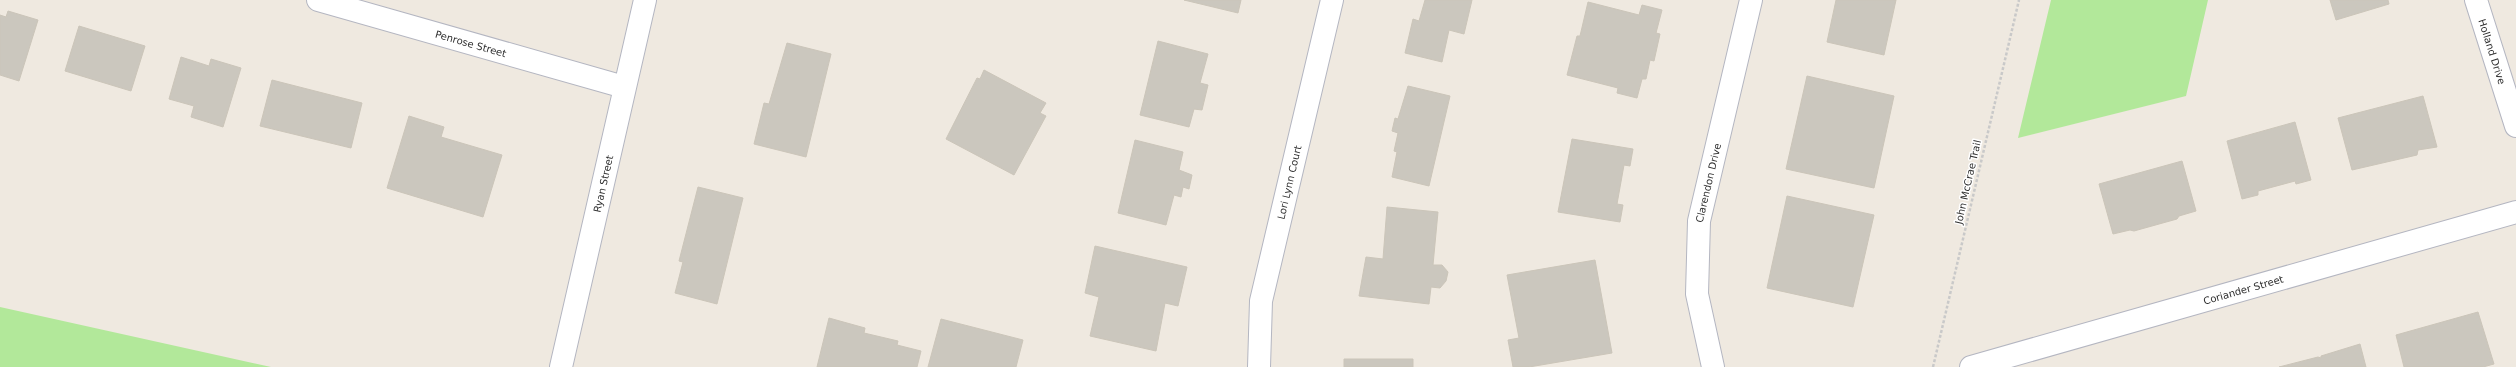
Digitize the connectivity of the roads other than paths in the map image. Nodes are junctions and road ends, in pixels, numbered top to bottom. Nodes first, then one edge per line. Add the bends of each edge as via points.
1 (318, 0) edge
2 (645, 0) edge
3 (1332, 0) edge
4 (1751, 0) edge
5 (2476, 0) edge
6 (624, 87) junction
7 (2516, 126) edge
8 (2516, 212) edge
9 (561, 367) edge
10 (1259, 367) edge
11 (1713, 367) edge
12 (1971, 367) edge

1 - 6 street, Penrose Street
2 - 6 street, Ryan Street
3 - 10 street, Lori Lynn Court via 1262,301
4 - 11 street, Clarendon Drive via 1699,221 1696,294
5 - 7 street, Holland Drive
6 - 9 street, Ryan Street
8 - 12 street, Coriander Street

